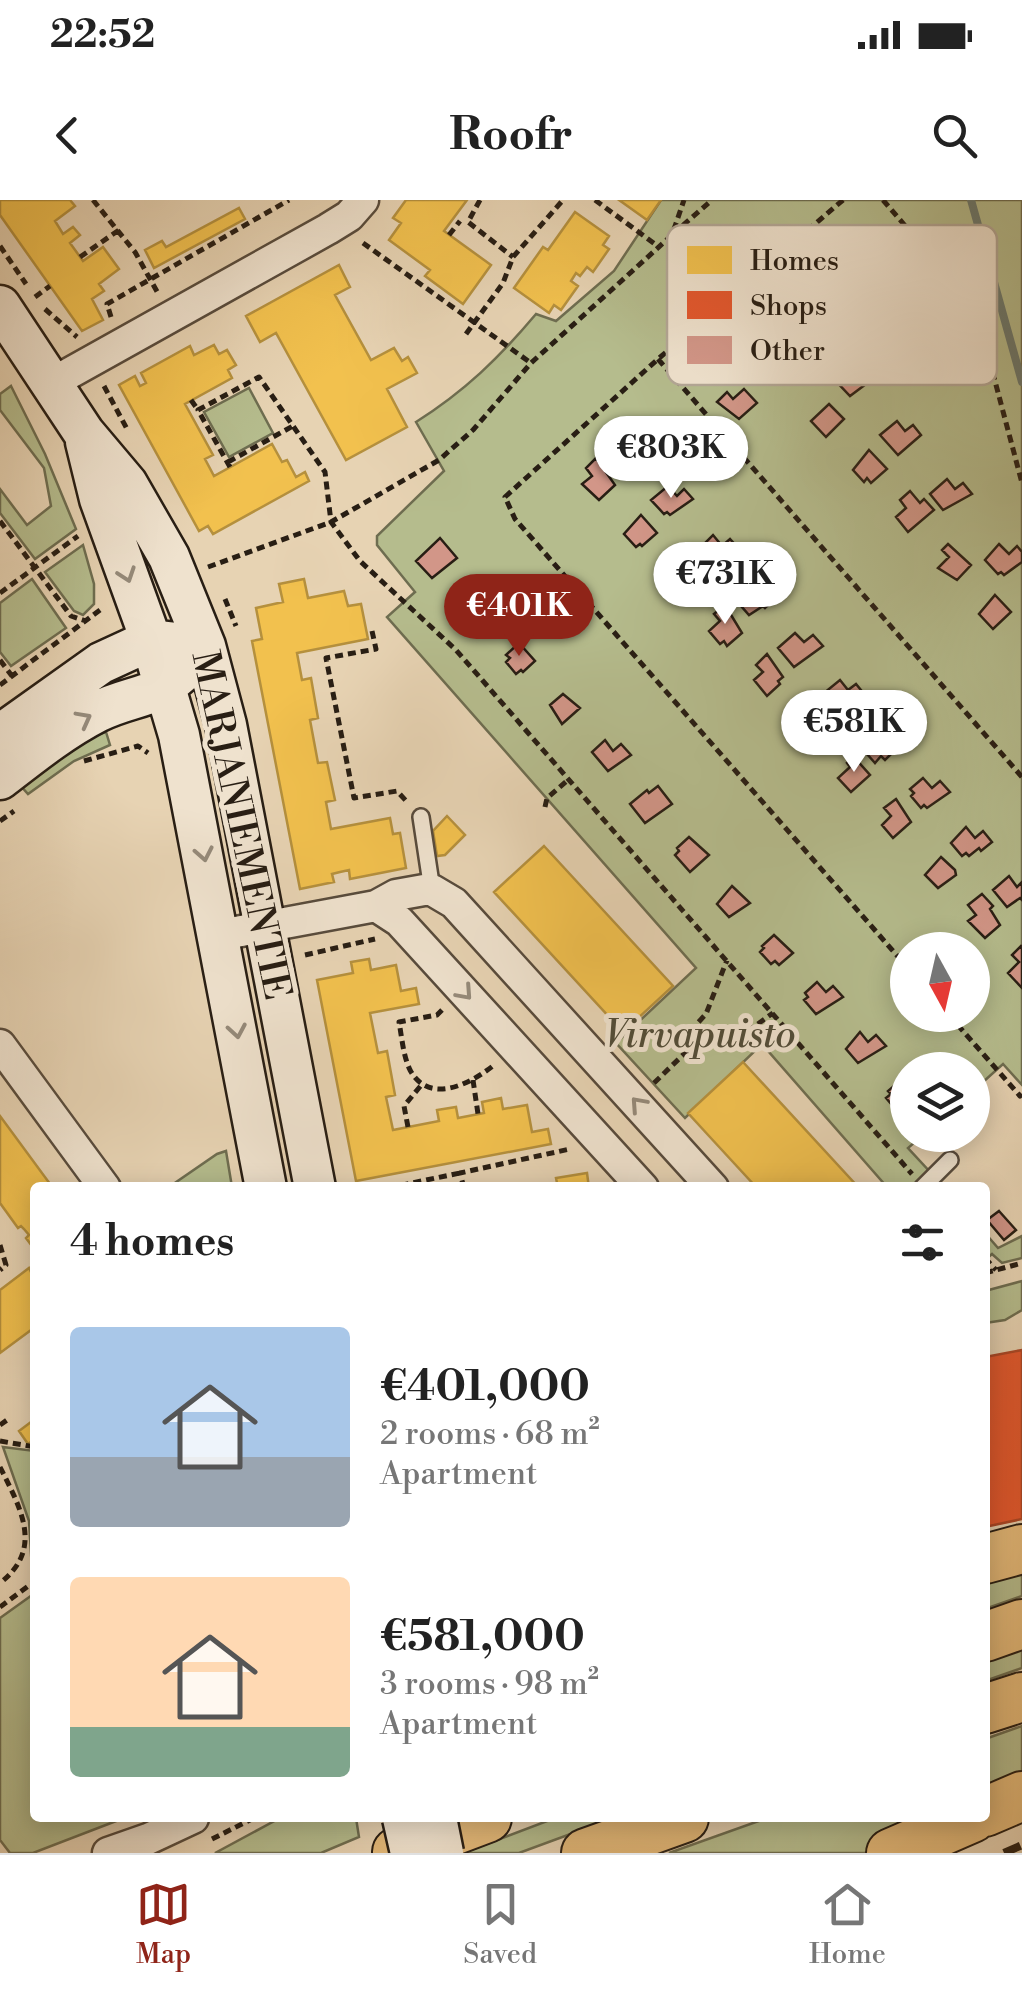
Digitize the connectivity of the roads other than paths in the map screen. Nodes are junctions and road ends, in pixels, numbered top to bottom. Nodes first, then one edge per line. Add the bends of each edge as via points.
1 (363, 200) edge
2 (12, 316) edge
3 (52, 383) junction
4 (84, 433) junction
5 (151, 640) junction
6 (206, 646) junction
7 (167, 688) junction
8 (0, 735) edge
9 (8, 794) edge
10 (421, 817) road end
11 (443, 896) junction
12 (376, 906) junction
13 (265, 926) junction
14 (220, 936) junction
15 (0, 1045) edge
16 (608, 1072) junction
17 (570, 1107) junction
18 (950, 1160) dead end
19 (101, 1182) edge
20 (265, 1182) edge
21 (314, 1182) edge
22 (639, 1182) edge
23 (708, 1182) edge
24 (927, 1182) edge
25 (1022, 1549) edge
26 (990, 1558) edge
27 (1022, 1624) edge
28 (990, 1635) edge
29 (1022, 1697) edge
30 (990, 1707) edge
31 (1022, 1796) edge
32 (990, 1810) edge
33 (183, 1822) edge
34 (404, 1822) edge
35 (437, 1822) edge
36 (476, 1822) edge
37 (673, 1822) edge
38 (963, 1822) edge
39 (108, 1853) edge
40 (395, 1853) edge
41 (411, 1853) edge
42 (443, 1853) edge
43 (586, 1853) edge
44 (891, 1853) edge

1 - 3 street via 338,223
2 - 3 main road, MARJANIEMENTIE
3 - 4 main road, MARJANIEMENTIE
4 -> 5 main road, MARJANIEMENTIE
4 - 6 main road, MARJANIEMENTIE via 126,484 169,556
5 - 6 main road
5 - 7 main road, MARJANIEMENTIE
5 - 8 main road via 86,673
6 - 7 main road
6 - 13 main road, MARJANIEMENTIE
9 -> 7 main road via 70,727
7 -> 14 main road, MARJANIEMENTIE
10 - 11 lane
11 - 12 street via 396,895
11 - 16 street
12 - 13 street
12 -> 17 street via 399,921
13 - 14 street
13 - 21 main road, MARJANIEMENTIE
14 -> 20 main road, MARJANIEMENTIE
15 - 19 street
16 - 17 street
23 -> 16 street
17 - 22 street
18 - 24 lane
25 - 26 highway
27 - 28 highway
29 - 30 highway
31 - 32 highway
33 - 39 street
34 - 41 main road, bridge
35 - 42 main road, bridge
36 - 40 highway
37 - 43 highway
38 - 44 highway

